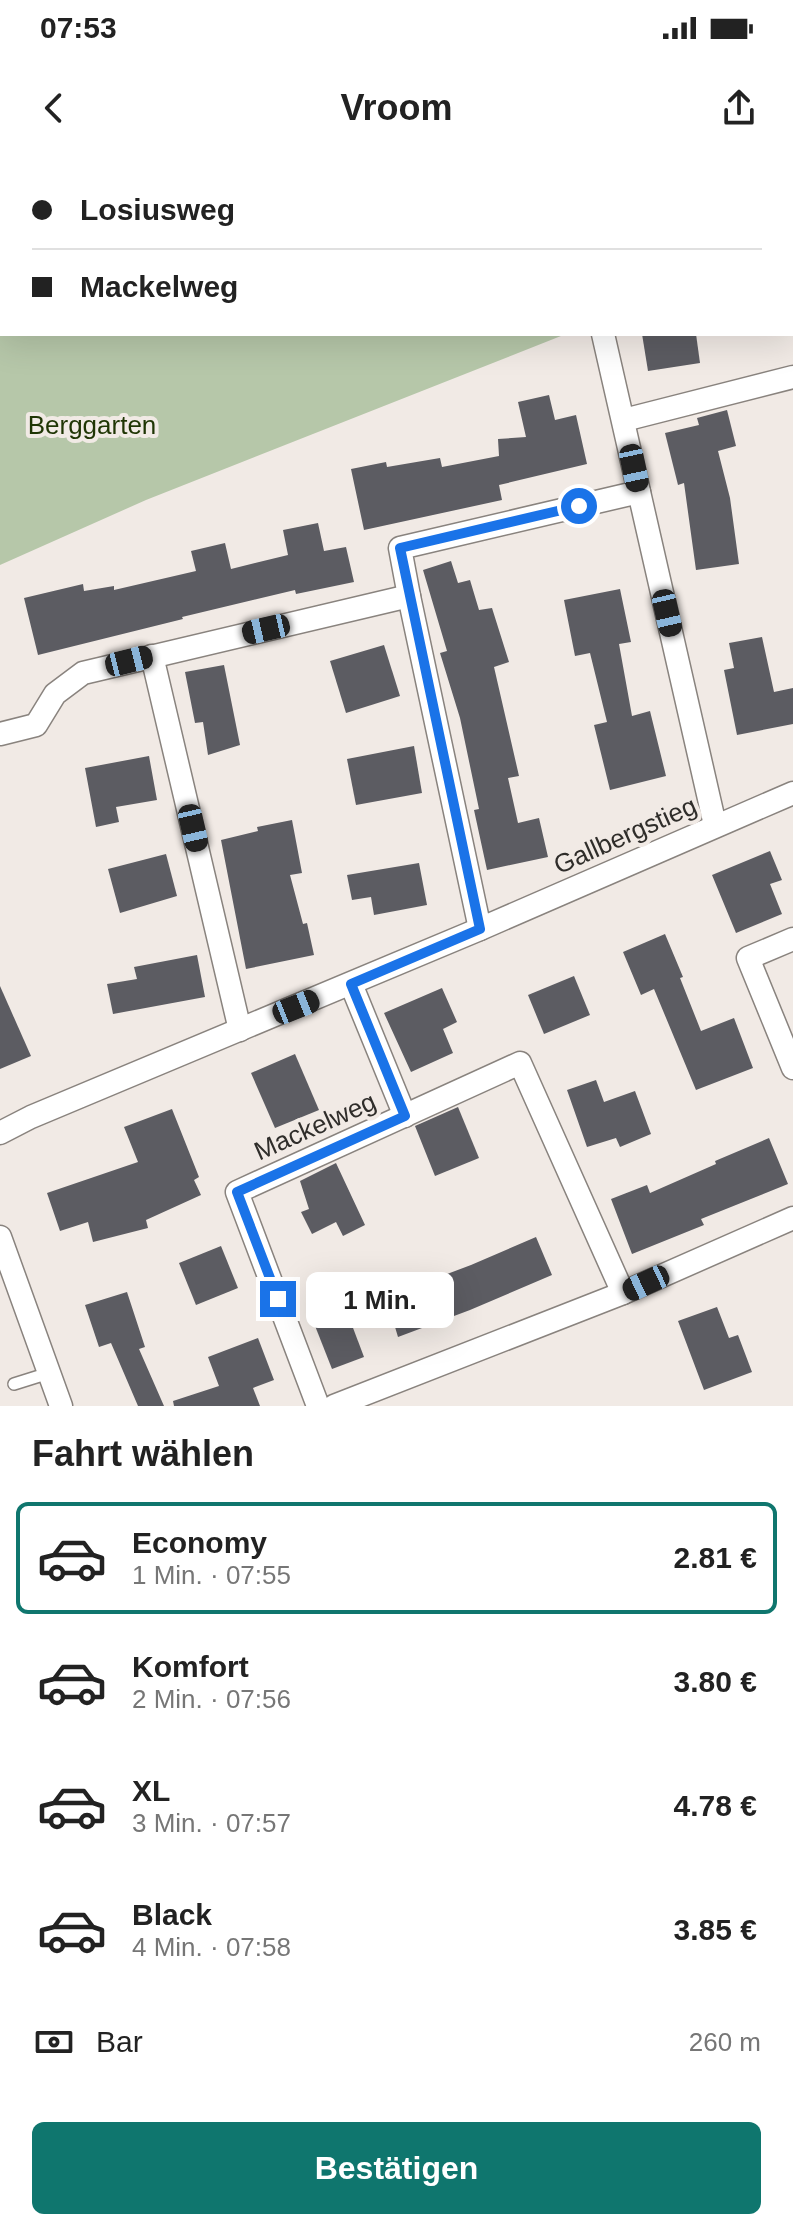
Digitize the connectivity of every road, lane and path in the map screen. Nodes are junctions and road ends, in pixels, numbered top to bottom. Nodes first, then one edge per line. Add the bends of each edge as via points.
1 (603, 336) edge
2 (793, 377) edge
3 (624, 420) junction
4 (639, 492) junction
5 (409, 596) junction
6 (152, 656) junction
7 (0, 734) edge
8 (793, 793) edge
9 (715, 825) junction
10 (480, 929) junction
11 (793, 939) edge
12 (351, 984) junction
13 (240, 1030) junction
14 (793, 1068) edge
15 (405, 1116) junction
16 (0, 1133) edge
17 (793, 1218) edge
18 (0, 1237) edge
19 (623, 1293) junction
20 (49, 1373) junction
21 (14, 1384) dead end
22 (61, 1406) edge
23 (318, 1406) edge
24 (334, 1406) edge

1 - 3 street
2 - 3 street
3 - 4 street
4 - 5 street via 400,548
4 - 9 street
5 - 6 street
5 - 10 street
6 - 7 street via 83,673 55,694 36,725
6 - 13 street
8 - 9 street, Gallbergstieg
9 - 10 street, Gallbergstieg
10 - 12 street, Gallbergstieg
11 - 14 street via 748,958
12 - 13 street, Gallbergstieg
12 - 15 street, Mackelweg
13 - 16 street, Gallbergstieg
15 - 19 street, Mackelweg via 520,1063
15 - 23 street, Mackelweg via 237,1192
17 - 19 street
18 - 20 street
19 - 24 street
20 - 21 lane
20 - 22 street

